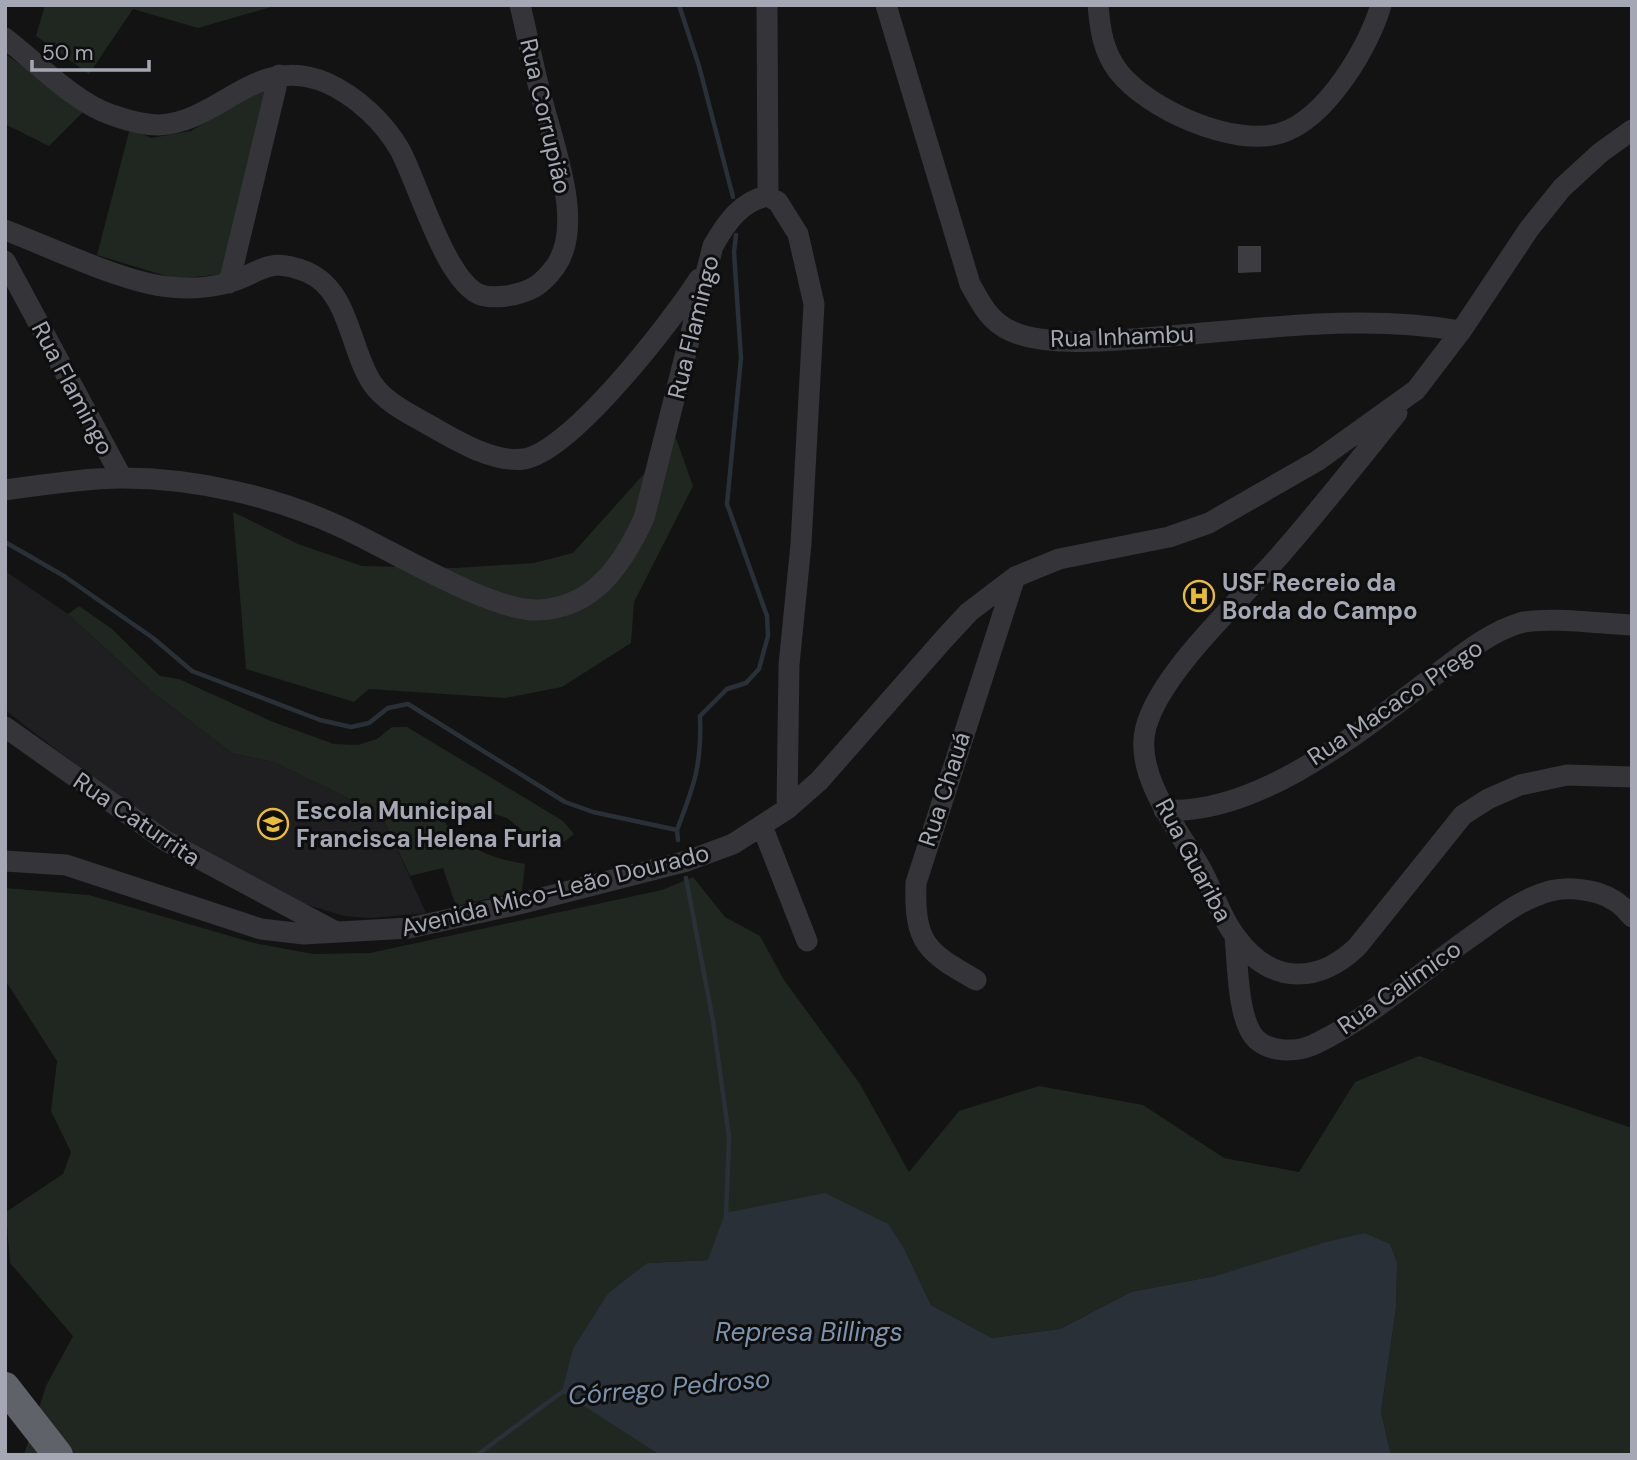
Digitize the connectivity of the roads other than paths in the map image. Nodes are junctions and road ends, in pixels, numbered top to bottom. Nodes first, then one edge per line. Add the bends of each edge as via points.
1 (520, 5) edge
2 (767, 5) edge
3 (886, 5) edge
4 (1098, 5) edge
5 (1381, 5) edge
6 (5, 38) edge
7 (279, 75) junction
8 (1632, 130) edge
9 (768, 197) junction
10 (5, 230) edge
11 (5, 261) edge
12 (706, 269) junction
13 (229, 283) junction
14 (1461, 331) junction
15 (1416, 390) junction
16 (122, 478) junction
17 (5, 490) edge
18 (1014, 577) junction
19 (1632, 625) edge
20 (5, 727) edge
21 (1632, 777) edge
22 (787, 809) junction
23 (1164, 810) junction
24 (762, 826) junction
25 (5, 846) edge
26 (5, 861) edge
27 (66, 866) junction
28 (275, 901) junction
29 (1632, 917) edge
30 (284, 933) junction
31 (337, 933) junction
32 (1235, 937) junction
33 (807, 942) dead end
34 (976, 980) dead end
35 (5, 1387) edge
36 (58, 1455) edge

1 - 7 street, Rua Corrupião via 566,205 567,232 559,262 531,292 497,298 470,289 426,214 400,152 373,115 327,83
2 - 9 street
3 - 14 street, Rua Inhambu via 970,284 994,321 1013,332 1040,339 1101,341 1361,321
4 - 5 street via 1107,53 1119,73 1141,91 1213,131 1261,136 1297,125 1330,96 1360,55
6 - 7 street, Rua Corrupião via 39,68 109,114 159,125 187,118 256,81
7 - 13 street
8 - 14 street, Avenida Mico-Leão Dourado via 1562,188
9 - 12 street, Rua Flamingo via 748,203 733,217 713,246
9 - 22 street via 778,202 798,234 814,304 801,544 789,665
10 - 13 street via 166,287
11 - 16 street, Rua Flamingo
12 - 13 street via 618,382 565,436 538,455 522,459 479,450 385,398 364,370 333,293 310,274 278,265
12 - 16 street, Rua Flamingo via 643,518 627,555 605,582 561,608 536,611 511,606 282,503 191,484
14 - 15 street, Avenida Mico-Leão Dourado
15 - 18 street, Avenida Mico-Leão Dourado via 1317,461 1209,523 1169,537 1059,559
15 - 23 street, Rua Guariba via 1282,553 1193,650 1155,705 1145,728 1144,751
16 - 17 street, Rua Flamingo
18 - 22 street, Avenida Mico-Leão Dourado via 969,612 842,756
18 - 34 street, Rua Chauá via 916,884 915,913 923,940 936,956
19 - 23 street, Rua Macaco Prego via 1523,622 1497,632 1384,714 1258,792 1186,811
20 - 28 street, Rua Caturrita via 166,841
21 - 32 street, Rua Guariba via 1567,775 1520,785 1488,799 1463,815 1340,963 1315,973 1292,975 1273,970
22 - 24 street, Avenida Mico-Leão Dourado
23 - 32 street, Rua Guariba via 1200,867
24 - 31 street, Avenida Mico-Leão Dourado via 700,857 519,904 409,928
24 - 33 street
25 - 27 street
26 - 27 street, Avenida Mico-Leão Dourado
27 - 30 street, Avenida Mico-Leão Dourado
28 - 30 street via 284,916
28 - 31 street, Rua Caturrita
29 - 32 street, Rua Calimico via 1608,896 1582,889 1551,891 1513,907 1350,1023 1311,1046 1289,1050 1274,1049 1250,1031 1241,1000
30 - 31 street, Avenida Mico-Leão Dourado
35 - 36 highway

